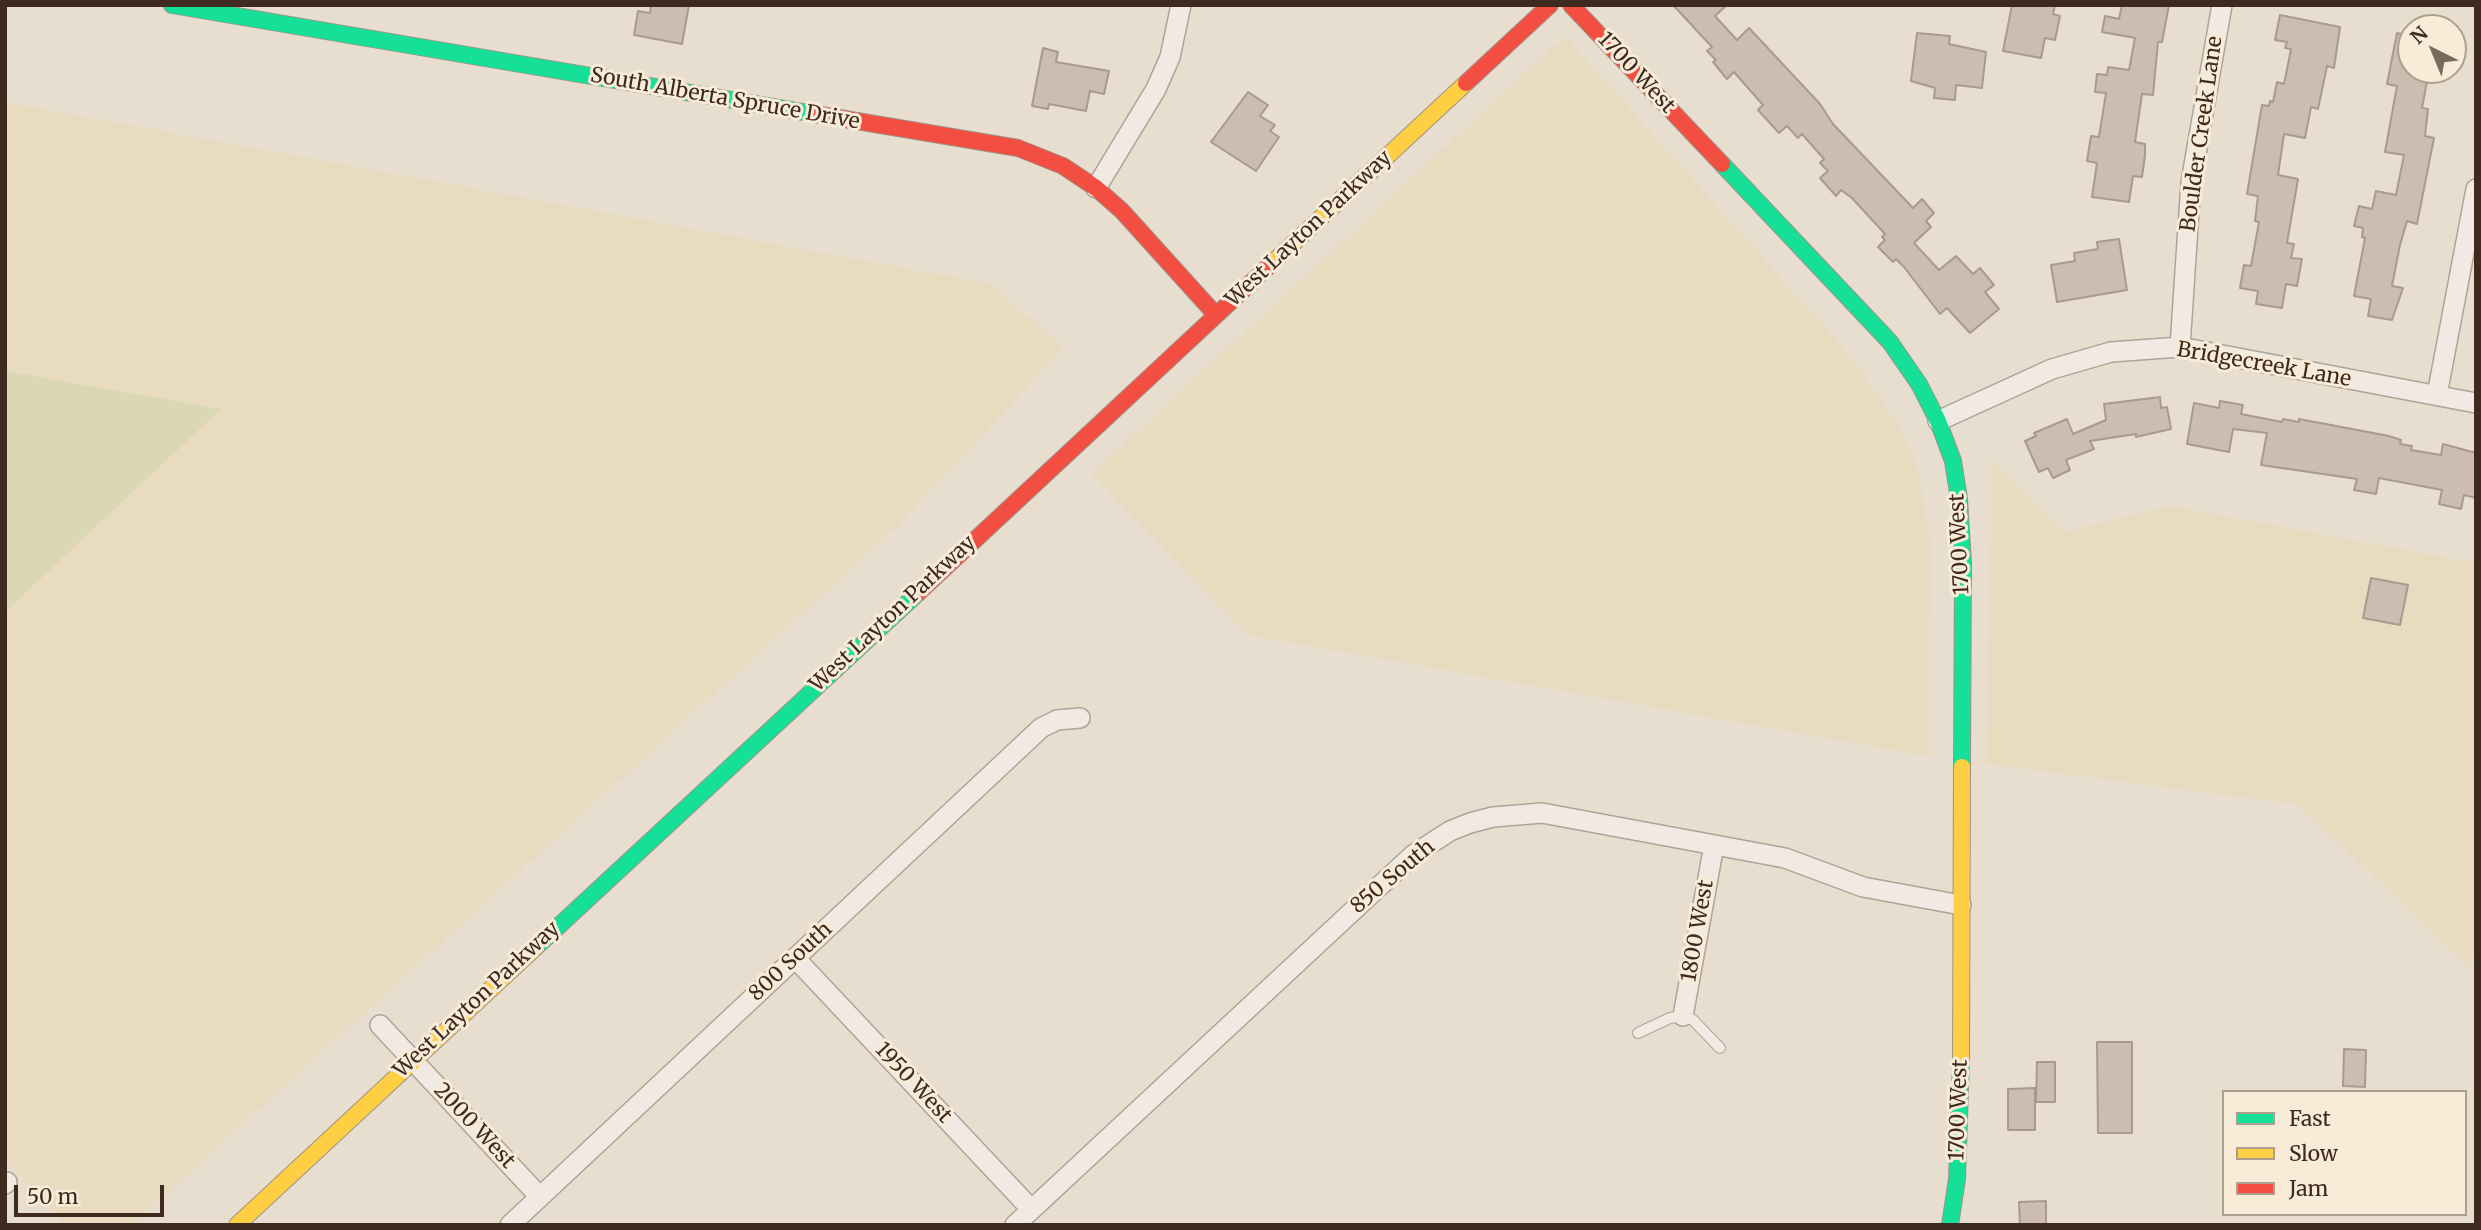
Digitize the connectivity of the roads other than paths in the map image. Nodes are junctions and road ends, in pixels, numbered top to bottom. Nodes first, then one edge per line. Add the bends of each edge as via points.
1 (172, 5) edge
2 (1181, 5) edge
3 (1550, 5) edge
4 (1571, 5) edge
5 (2222, 5) edge
6 (1096, 188) junction
7 (2476, 189) edge
8 (1216, 315) junction
9 (2180, 347) junction
10 (2437, 396) junction
11 (2476, 403) edge
12 (1938, 421) junction
13 (1080, 718) dead end
14 (1714, 845) junction
15 (1961, 905) junction
16 (795, 958) junction
17 (1683, 1016) junction
18 (380, 1025) dead end
19 (1638, 1033) dead end
20 (1720, 1048) dead end
21 (412, 1060) junction
22 (540, 1197) junction
23 (1031, 1209) junction
24 (237, 1225) edge
25 (510, 1225) edge
26 (1015, 1225) edge
27 (1950, 1225) edge

1 - 6 street, South Alberta Spruce Drive via 1018,148 1063,166
2 - 6 street via 1170,57 1156,89
3 - 8 street, West Layton Parkway
4 - 12 street, 1700 West via 1890,342
5 - 9 street, Boulder Creek Lane via 2191,182
6 - 8 street, South Alberta Spruce Drive
7 - 10 street
8 - 21 street, West Layton Parkway
9 - 10 street, Bridgecreek Lane
9 - 12 street, Bridgecreek Lane via 2111,352 2052,369
10 - 11 street, Bridgecreek Lane
12 - 15 street, 1700 West via 1953,461 1961,537
13 - 16 street, 800 South via 1057,720 1041,728
14 - 15 street, 850 South via 1785,858 1863,887
14 - 17 street, 1800 West
14 - 23 street, 850 South via 1542,813 1493,817 1450,831 1413,855
15 - 27 street, 1700 West via 1961,1094
16 - 22 street, 800 South
16 - 23 street, 1950 West
17 - 19 lane
17 - 20 lane via 1693,1020
18 - 21 street, 2000 West
21 - 22 street, 2000 West
21 - 24 street, West Layton Parkway
22 - 25 street, 800 South
23 - 26 street, 850 South

